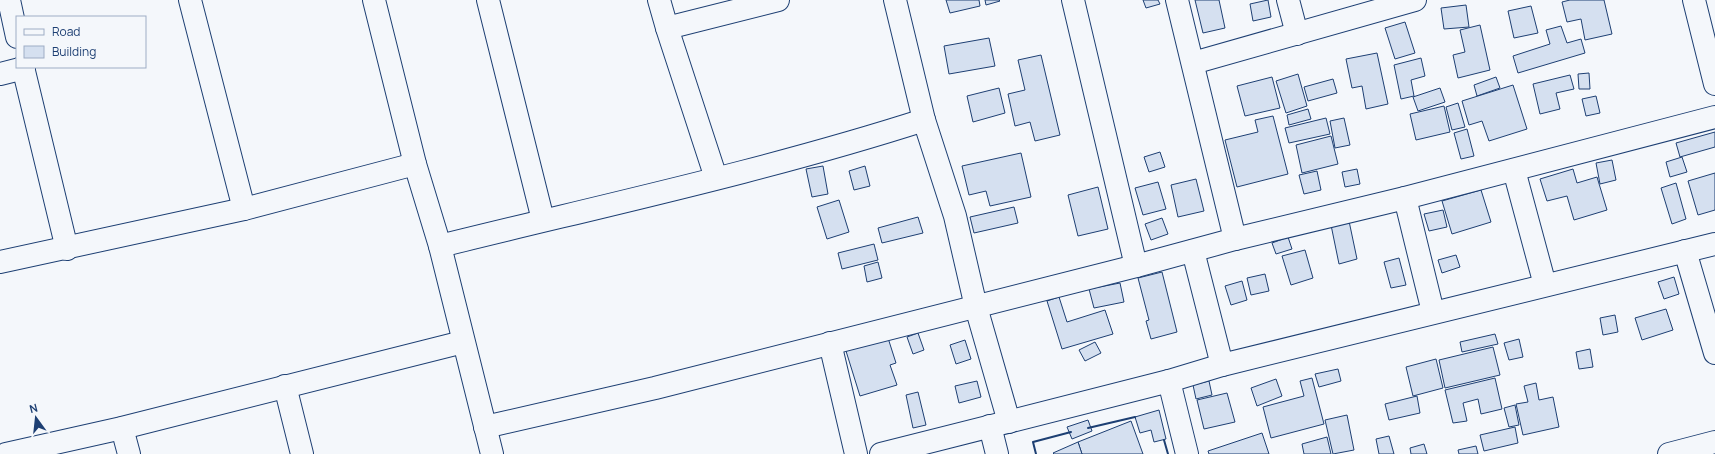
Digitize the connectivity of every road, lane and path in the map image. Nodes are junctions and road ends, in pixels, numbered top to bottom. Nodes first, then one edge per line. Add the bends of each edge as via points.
1 (9, 0) edge
2 (190, 0) edge
3 (374, 0) edge
4 (488, 0) edge
5 (660, 0) edge
6 (778, 0) edge
7 (895, 0) edge
8 (1073, 0) edge
9 (1177, 0) edge
10 (1288, 0) edge
11 (1415, 0) edge
12 (1694, 0) edge
13 (667, 28) junction
14 (16, 32) edge
15 (1297, 34) junction
16 (1192, 63) junction
17 (24, 68) edge
18 (0, 74) edge
19 (1715, 84) edge
20 (1715, 117) edge
21 (924, 120) junction
22 (414, 164) junction
23 (1514, 170) junction
24 (716, 178) junction
25 (1405, 198) junction
26 (244, 209) junction
27 (543, 220) junction
28 (1235, 239) junction
29 (1715, 244) edge
30 (440, 246) junction
31 (67, 249) junction
32 (1193, 251) junction
33 (1685, 251) junction
34 (0, 262) edge
35 (1136, 266) junction
36 (1545, 285) junction
37 (976, 307) junction
38 (1433, 312) junction
39 (463, 342) junction
40 (830, 343) junction
41 (1715, 353) edge
42 (1222, 365) junction
43 (1169, 381) junction
44 (285, 386) junction
45 (999, 424) junction
46 (485, 426) junction
47 (122, 428) junction
48 (1715, 442) edge
49 (6, 454) edge
50 (129, 454) edge
51 (302, 454) edge
52 (492, 454) edge
53 (856, 454) edge
54 (881, 454) edge
55 (997, 454) edge
56 (1187, 454) edge
57 (1669, 454) edge

1 - 14 street
2 - 26 street
3 - 22 street
4 - 27 street
5 - 13 street
6 - 13 street
7 - 21 street
8 - 35 street
9 - 16 street
10 - 15 street
11 - 15 street
12 - 19 street
13 - 24 street
15 - 16 street
16 - 28 street
17 - 18 street
17 - 31 street
20 - 23 street
21 - 24 street via 849,144
21 - 37 street via 955,216
22 - 26 street
22 - 30 street
23 - 25 street
23 - 36 street
24 - 27 street
25 - 28 street
25 - 38 street
26 - 31 street
27 - 30 street
28 - 32 street
29 - 33 street
30 - 39 street
31 - 34 street
32 - 35 street
32 - 42 street
33 - 36 street
33 - 41 street
35 - 37 street
36 - 38 street
37 - 40 street
37 - 45 street
38 - 42 street
39 - 44 street
39 - 46 street
40 - 46 street via 655,388
40 - 53 street
42 - 43 street
43 - 45 street
43 - 56 street
44 - 47 street
44 - 51 street
45 - 54 street
45 - 55 street
46 - 52 street
47 - 49 street
47 - 50 street
48 - 57 street

